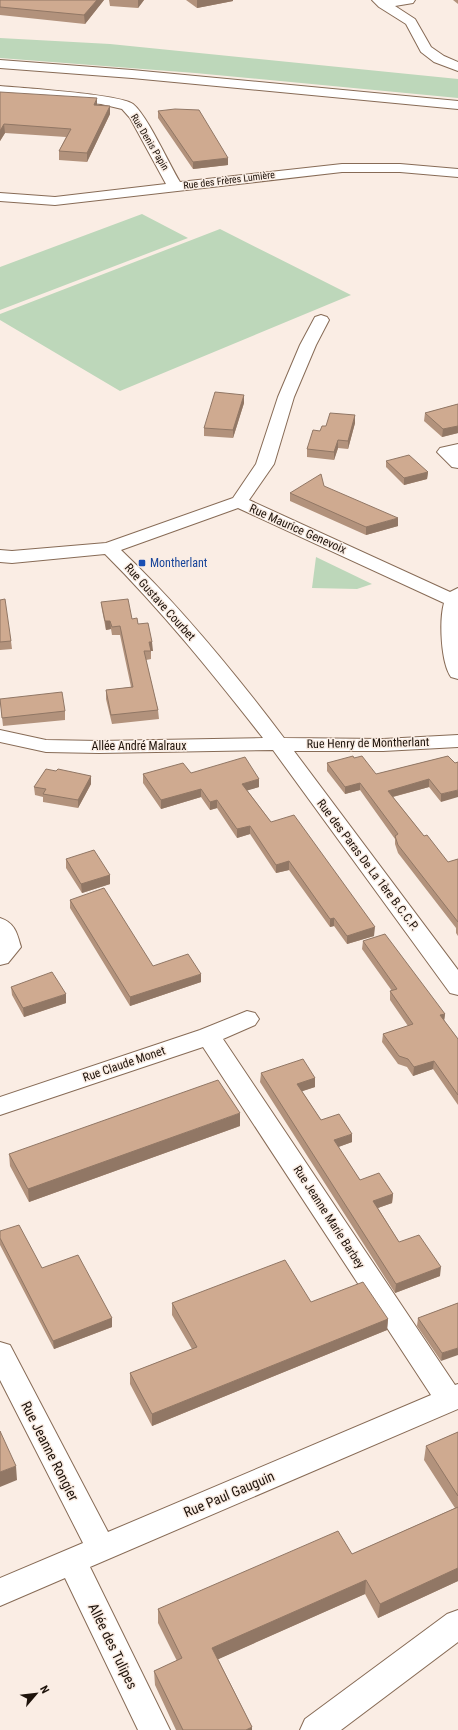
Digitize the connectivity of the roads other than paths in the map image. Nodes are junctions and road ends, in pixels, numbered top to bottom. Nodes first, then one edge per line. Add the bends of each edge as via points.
1 (409, 0) edge
2 (380, 2) edge
3 (0, 64) edge
4 (458, 67) edge
5 (0, 90) edge
6 (458, 105) edge
7 (458, 173) edge
8 (175, 187) junction
9 (0, 197) edge
10 (321, 320) dead end
11 (458, 449) edge
12 (458, 463) edge
13 (239, 502) junction
14 (110, 548) junction
15 (0, 556) edge
16 (456, 597) edge
17 (458, 673) edge
18 (0, 736) edge
19 (458, 741) edge
20 (278, 744) junction
21 (0, 926) edge
22 (0, 957) edge
23 (458, 987) edge
24 (247, 1019) dead end
25 (208, 1036) junction
26 (0, 1106) edge
27 (1, 1358) edge
28 (454, 1398) edge
29 (101, 1548) junction
30 (72, 1561) junction
31 (0, 1592) edge
32 (458, 1624) edge
33 (154, 1730) edge
34 (316, 1730) edge

1 - 2 street
2 - 4 street via 411,22 426,49 440,60
3 - 6 street
5 - 8 street, Rue Denis Papin via 101,100 127,106 136,116
7 - 8 street, Rue des Frères Lumière via 380,166
8 - 9 street, Rue des Frères Lumière via 55,201
10 - 13 street, Rue Maurice Genevoix via 286,397 265,464
11 - 12 street via 446,452
13 - 14 street
13 - 16 street, Rue Maurice Genevoix
14 - 15 street
14 - 20 street, Rue Gustave Courbet via 164,603
16 - 17 street via 451,614 451,634
18 - 20 street, Allée André Malraux via 46,746
19 - 20 street, Rue Henry de Montherlant via 383,745
20 - 23 street, Rue des Paras De La 1ère B.C.C.P.
21 - 22 street via 5,930 10,947
24 - 25 street, Rue Claude Monet
25 - 26 street, Rue Claude Monet
25 - 28 street, Rue Jeanne Marie Barbey
27 - 29 street, Rue Jeanne Rongier
28 - 29 street, Rue Paul Gauguin
29 - 30 street, Rue Paul Gauguin
30 - 31 street, Rue Paul Gauguin
30 - 33 street, Allée des Tulipes
32 - 34 street

